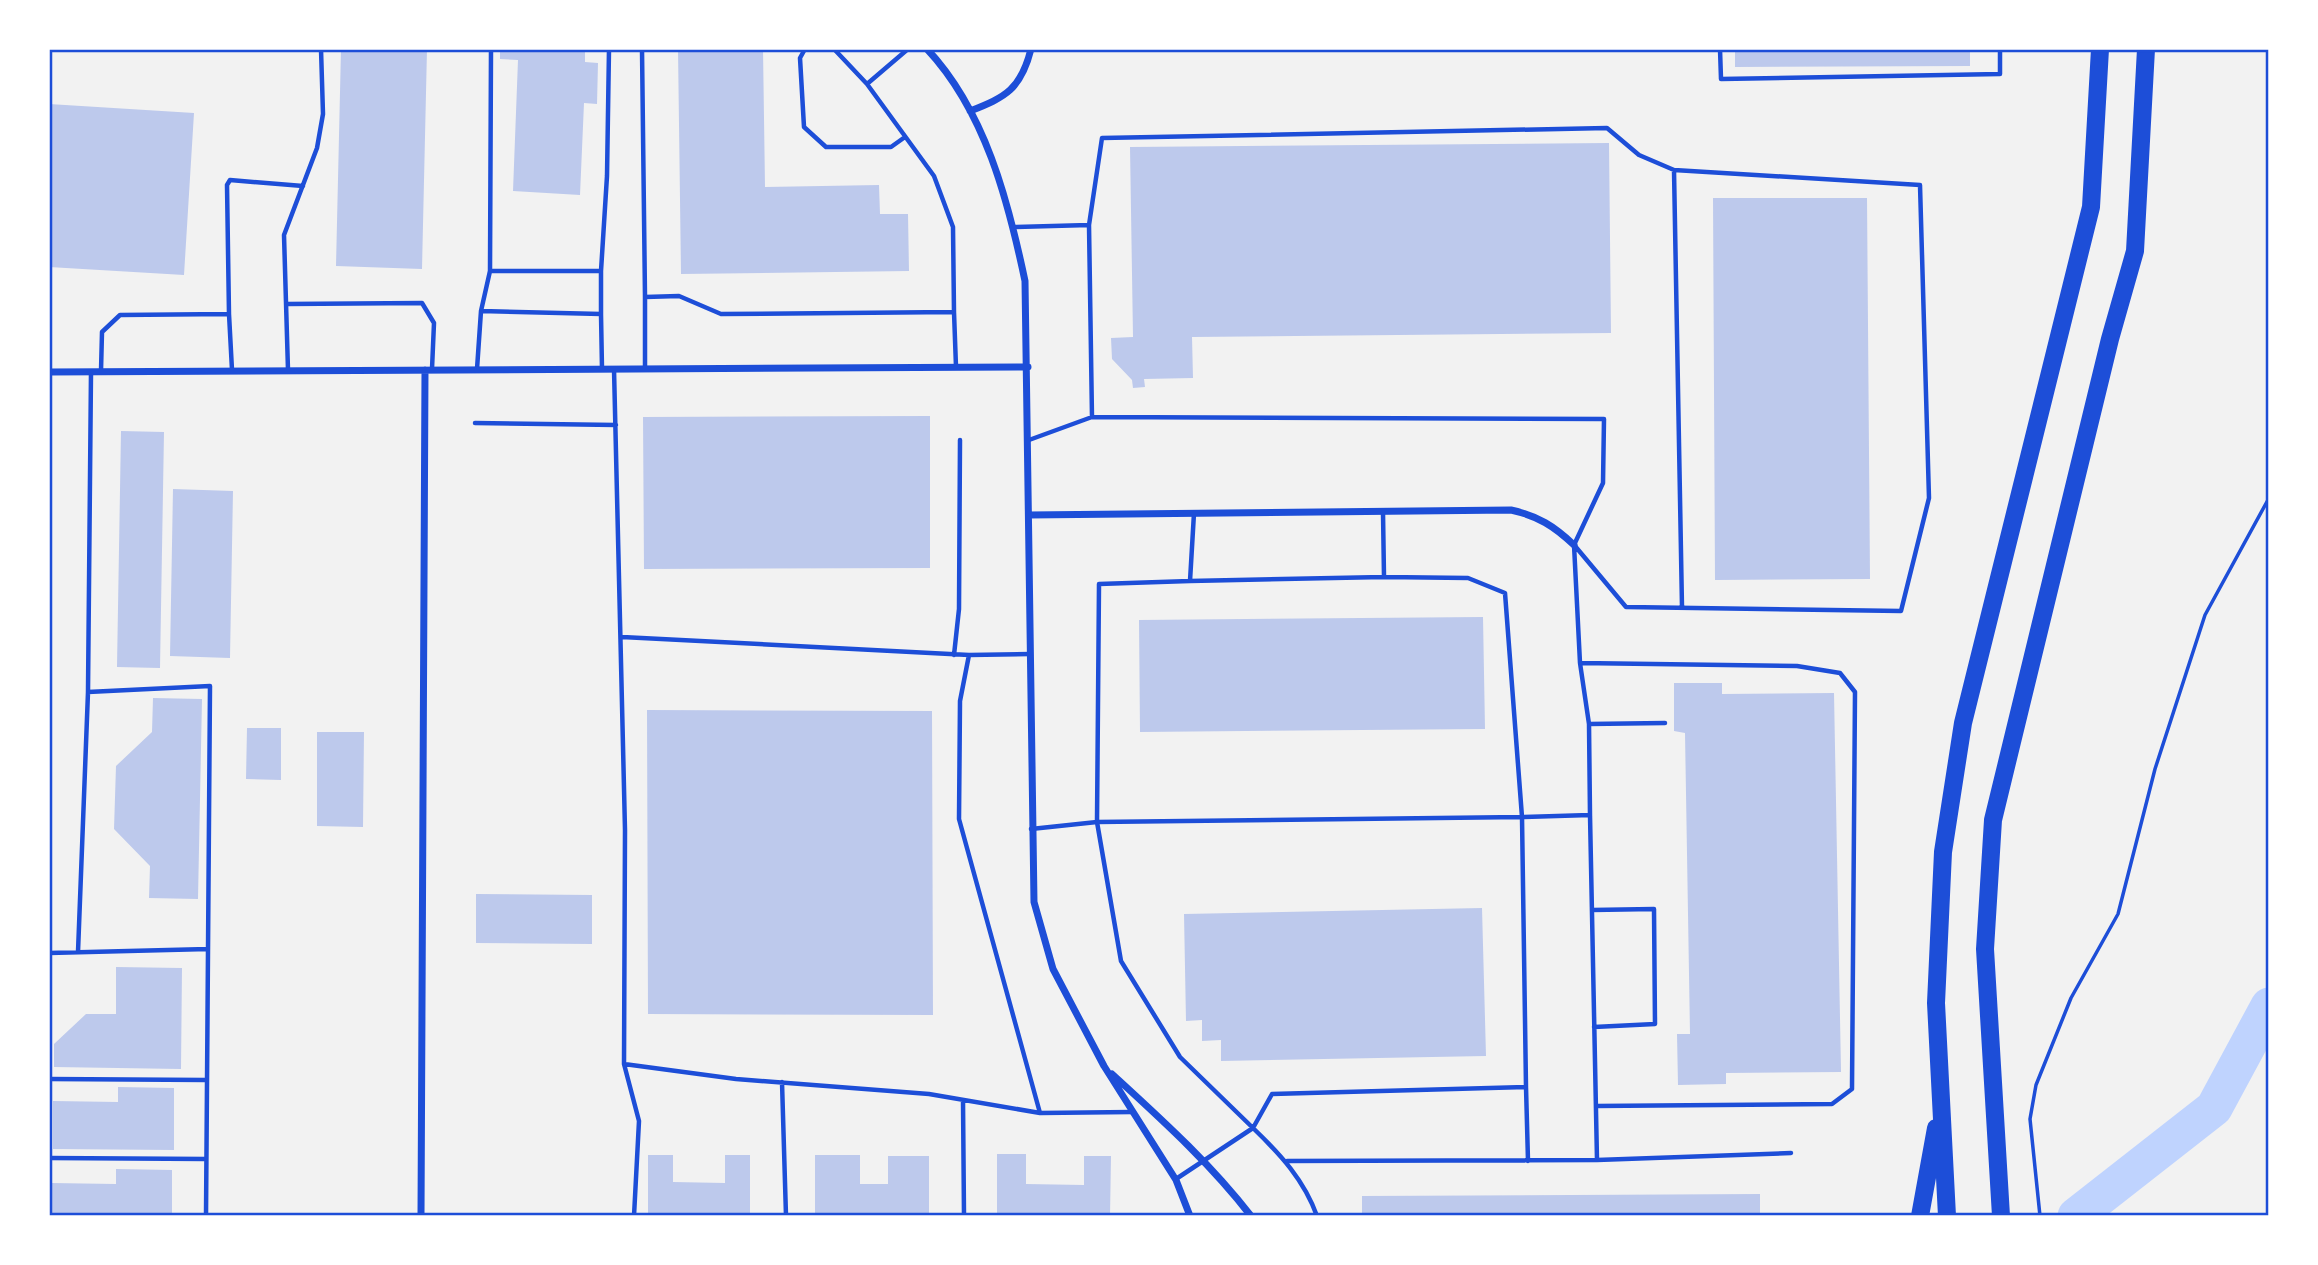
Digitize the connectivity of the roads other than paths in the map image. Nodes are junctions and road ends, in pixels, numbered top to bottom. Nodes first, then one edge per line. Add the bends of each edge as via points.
1 (321, 49) edge
2 (491, 49) edge
3 (609, 49) edge
4 (642, 49) edge
5 (805, 49) edge
6 (834, 49) edge
7 (908, 49) edge
8 (928, 49) edge
9 (1031, 49) edge
10 (1720, 49) edge
11 (2000, 49) edge
12 (2100, 49) edge
13 (2146, 49) edge
14 (867, 84) junction
15 (970, 111) junction
16 (905, 136) junction
17 (1674, 170) junction
18 (303, 186) junction
19 (1089, 225) junction
20 (1014, 227) junction
21 (490, 271) junction
22 (601, 271) junction
23 (645, 297) junction
24 (287, 304) junction
25 (481, 311) junction
26 (954, 312) junction
27 (229, 314) junction
28 (601, 314) junction
29 (956, 367) junction
30 (1028, 367) junction
31 (601, 369) junction
32 (614, 369) junction
33 (645, 369) junction
34 (429, 370) junction
35 (477, 370) junction
36 (232, 371) junction
37 (288, 371) junction
38 (49, 372) edge
39 (91, 372) junction
40 (101, 372) junction
41 (1092, 417) junction
42 (475, 423) dead end
43 (616, 425) junction
44 (960, 440) dead end
45 (1029, 440) junction
46 (1383, 512) junction
47 (1194, 513) junction
48 (1029, 515) junction
49 (1574, 545) junction
50 (1384, 577) junction
51 (1191, 581) junction
52 (1682, 607) junction
53 (621, 637) junction
54 (954, 654) junction
55 (1032, 654) junction
56 (969, 655) junction
57 (1580, 663) junction
58 (88, 692) junction
59 (1665, 723) dead end
60 (1589, 724) junction
61 (1590, 815) junction
62 (1522, 817) junction
63 (1097, 822) junction
64 (1030, 829) junction
65 (1592, 910) junction
66 (208, 949) junction
67 (78, 952) junction
68 (49, 953) edge
69 (1594, 1027) junction
70 (624, 1064) junction
71 (1104, 1066) junction
72 (49, 1079) edge
73 (206, 1080) junction
74 (782, 1082) junction
75 (1526, 1087) junction
76 (1941, 1097) junction
77 (963, 1100) junction
78 (1596, 1106) junction
79 (1132, 1112) junction
80 (1040, 1113) junction
81 (1253, 1128) junction
82 (1997, 1141) junction
83 (1791, 1153) dead end
84 (49, 1158) edge
85 (206, 1159) junction
86 (1202, 1160) junction
87 (1597, 1160) junction
88 (1287, 1161) junction
89 (1528, 1161) junction
90 (1176, 1180) junction
91 (206, 1216) edge
92 (421, 1216) edge
93 (634, 1216) edge
94 (786, 1216) edge
95 (964, 1216) edge
96 (1190, 1216) edge
97 (1251, 1216) edge
98 (1317, 1216) edge
99 (1920, 1216) edge
100 (1947, 1216) edge
101 (2001, 1216) edge
102 (2011, 1216) edge

1 - 18 lane via 323,114
2 - 21 lane
3 - 22 lane
4 - 23 lane
5 - 16 lane via 800,58 804,127 826,147 891,147
6 - 14 lane
7 - 14 lane
8 - 15 street
9 - 15 street via 1026,67 1003,99
10 - 11 lane via 1721,79 2000,74
12 - 76 highway via 2091,207 1963,723 1944,852 1936,1003
13 - 82 highway via 2135,250 1993,820 1985,949
14 - 16 lane
15 - 20 street
16 - 26 lane via 934,176 953,227
17 - 19 lane via 1639,155 1607,128 1102,138
17 - 52 lane
17 - 52 lane via 1920,185 1929,498 1901,611
18 - 24 lane via 284,235
18 - 27 lane via 230,180
19 - 20 lane
19 - 41 lane
20 - 30 street via 1025,281
21 - 22 lane
21 - 25 lane
22 - 28 lane
23 - 26 lane via 679,296 721,314
23 - 33 lane
24 - 34 lane via 422,303 434,323
24 - 37 lane
25 - 28 lane
25 - 35 lane
26 - 29 lane
27 - 36 lane
27 - 40 lane via 120,315 102,332
28 - 31 lane
29 - 30 street
29 - 33 street
30 - 45 street
31 - 32 street
31 - 35 street
32 - 33 street
32 - 43 lane
34 - 35 street
34 - 37 street
34 - 92 street
36 - 37 street
36 - 40 street
38 - 39 street
39 - 40 street
39 - 58 lane
41 - 45 lane
41 - 49 lane via 1604,419 1603,483
42 - 43 lane
43 - 53 lane
44 - 54 lane via 960,608
45 - 48 street
46 - 47 street
46 - 49 street via 1511,510 1536,516
46 - 50 lane
47 - 48 street
47 - 51 lane
48 - 55 street
49 - 52 lane via 1626,607
49 - 57 lane
50 - 51 lane
50 - 62 lane via 1468,579 1505,593
51 - 63 lane via 1099,584
53 - 54 lane
53 - 70 lane
54 - 56 lane
55 - 56 lane
55 - 64 street
56 - 80 lane via 960,701 959,819
57 - 60 lane
57 - 78 lane via 1797,666 1840,673 1855,692 1852,1089 1832,1104
58 - 66 lane via 210,686
58 - 67 lane
59 - 60 lane
60 - 61 lane
61 - 62 lane
61 - 65 lane
62 - 63 lane
62 - 75 lane
63 - 64 lane
63 - 81 lane via 1121,961 1180,1057
64 - 71 street via 1034,902 1053,969
65 - 69 lane
65 - 69 lane via 1654,909 1656,1024
66 - 67 lane
66 - 73 lane
67 - 68 lane
69 - 78 lane
70 - 74 lane
70 - 93 lane via 639,1121
71 - 79 street
71 - 86 street
72 - 73 lane
73 - 85 lane
74 - 77 lane
74 - 94 lane
75 - 81 lane via 1272,1094
75 - 89 lane
76 - 99 highway
76 - 100 highway
77 - 80 lane
77 - 95 lane
78 - 87 lane
79 - 80 lane
79 - 90 street
81 - 86 lane
81 - 88 lane
82 - 101 highway
82 - 102 highway
83 - 87 lane
84 - 85 lane
85 - 91 lane
86 - 90 lane
86 - 97 street
87 - 89 lane
88 - 89 lane
88 - 98 lane via 1311,1197
90 - 96 street

